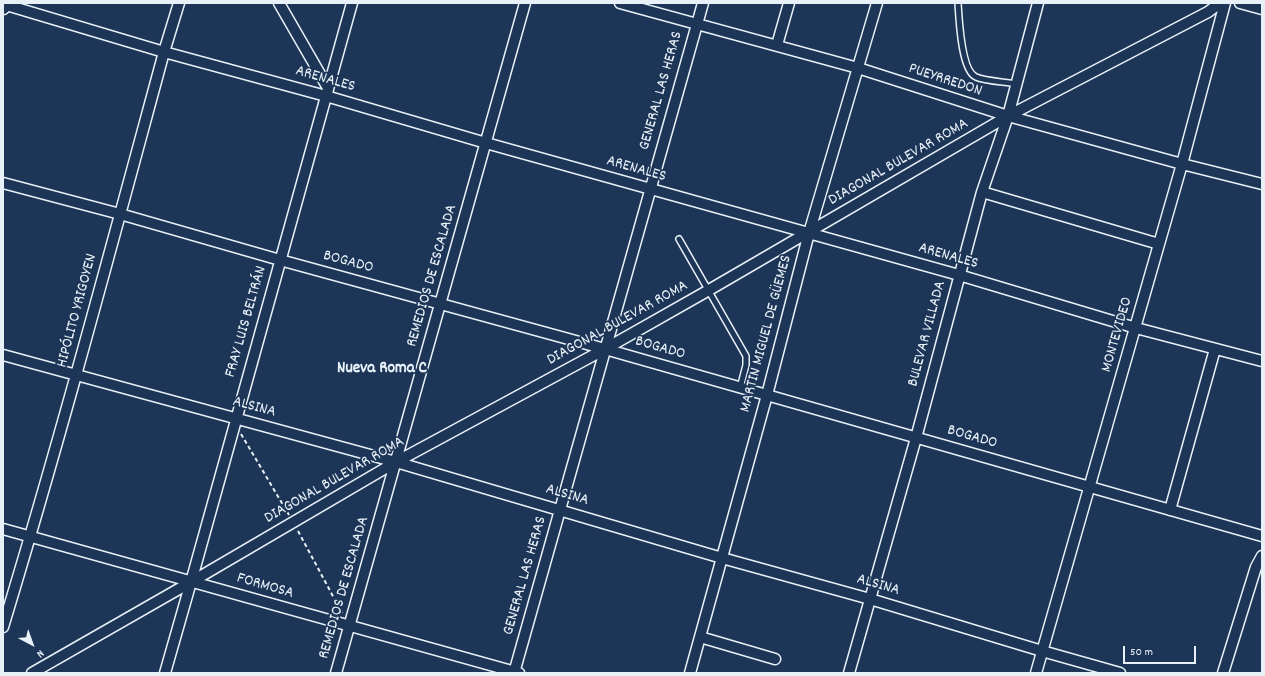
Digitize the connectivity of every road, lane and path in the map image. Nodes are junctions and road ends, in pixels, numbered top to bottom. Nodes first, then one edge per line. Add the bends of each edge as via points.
1 (179, 3) edge
2 (279, 3) edge
3 (352, 3) edge
4 (525, 3) edge
5 (620, 3) edge
6 (703, 3) edge
7 (789, 3) edge
8 (877, 3) edge
9 (958, 3) edge
10 (1038, 3) edge
11 (1220, 3) edge
12 (1225, 3) edge
13 (1240, 3) edge
14 (3, 5) edge
15 (1262, 9) edge
16 (697, 25) junction
17 (777, 45) junction
18 (164, 52) junction
19 (858, 68) junction
20 (1016, 84) junction
21 (327, 92) junction
22 (1008, 116) junction
23 (486, 143) junction
24 (1182, 164) junction
25 (3, 183) edge
26 (1262, 184) edge
27 (650, 189) junction
28 (982, 192) junction
29 (120, 214) junction
30 (809, 233) junction
31 (679, 239) dead end
32 (1159, 244) junction
33 (280, 260) junction
34 (959, 275) junction
35 (709, 290) junction
36 (440, 305) junction
37 (1136, 328) junction
38 (605, 349) junction
39 (1215, 349) junction
40 (3, 355) edge
41 (1262, 362) edge
42 (76, 375) junction
43 (740, 388) junction
44 (767, 395) junction
45 (236, 419) junction
46 (916, 438) junction
47 (396, 462) junction
48 (1089, 487) junction
49 (561, 510) junction
50 (1170, 510) junction
51 (3, 528) edge
52 (30, 536) junction
53 (1262, 536) edge
54 (1262, 556) edge
55 (722, 558) junction
56 (191, 582) junction
57 (870, 599) junction
58 (3, 627) edge
59 (349, 627) junction
60 (700, 637) junction
61 (1042, 651) junction
62 (775, 658) dead end
63 (32, 673) edge
64 (165, 673) edge
65 (336, 673) edge
66 (516, 673) edge
67 (690, 673) edge
68 (849, 673) edge
69 (1036, 673) edge
70 (1120, 673) edge
71 (1223, 673) edge

1 - 18 street, HIPÓLITO YRIGOYEN
2 - 21 street
3 - 21 street, FRAY LUIS BELTRÁN
4 - 23 street, REMEDIOS DE ESCALADA
5 - 16 street, PUEYRREDON
6 - 16 street, GENERAL LAS HERAS
7 - 17 street
8 - 19 street, MARTIN MIGUEL DE GÜEMES
9 - 20 lane via 962,49 970,73 976,77
10 - 20 street, BULEVAR VILLADA
11 - 22 street, DIAGONAL BULEVAR ROMA via 1208,12
12 - 24 street, MONTEVIDEO
13 - 15 street
14 - 18 street, ARENALES
16 - 17 street, PUEYRREDON
16 - 27 street, GENERAL LAS HERAS
17 - 19 street, PUEYRREDON
18 - 21 street, ARENALES
18 - 29 street, HIPÓLITO YRIGOYEN
19 - 22 street, PUEYRREDON
19 - 30 street, MARTIN MIGUEL DE GÜEMES
20 - 22 street, BULEVAR VILLADA
21 - 23 street, ARENALES
21 - 33 street, FRAY LUIS BELTRÁN
22 - 24 street, PUEYRREDON
22 - 28 street, BULEVAR VILLADA
22 - 30 street, DIAGONAL BULEVAR ROMA
23 - 27 street, ARENALES
23 - 36 street, REMEDIOS DE ESCALADA
24 - 26 street, PUEYRREDON
24 - 32 street, MONTEVIDEO
25 - 29 street, BOGADO
27 - 30 street, ARENALES
27 - 38 street, GENERAL LAS HERAS
28 - 32 street
28 - 34 street, BULEVAR VILLADA
29 - 33 street, BOGADO
29 - 42 street, HIPÓLITO YRIGOYEN
30 - 34 street, ARENALES
30 - 35 street, DIAGONAL BULEVAR ROMA
30 - 44 street, MARTIN MIGUEL DE GÜEMES
31 - 35 lane
32 - 37 street, MONTEVIDEO
33 - 36 street, BOGADO
33 - 45 street, FRAY LUIS BELTRÁN
34 - 37 street, ARENALES
34 - 46 street, BULEVAR VILLADA
35 - 38 street, DIAGONAL BULEVAR ROMA
35 - 43 lane via 746,356
36 - 38 street, BOGADO
36 - 47 street, REMEDIOS DE ESCALADA
37 - 39 street, ARENALES
37 - 48 street, MONTEVIDEO
38 - 43 street, BOGADO
38 - 47 street, DIAGONAL BULEVAR ROMA
38 - 49 street, GENERAL LAS HERAS
39 - 41 street, ARENALES
39 - 50 street
40 - 42 street, ALSINA
42 - 45 street, ALSINA
42 - 52 street, HIPÓLITO YRIGOYEN
43 - 44 street, BOGADO
44 - 46 street, BOGADO
44 - 55 street, MARTIN MIGUEL DE GÜEMES
45 - 47 street, ALSINA
45 - 56 street, FRAY LUIS BELTRÁN
46 - 48 street, BOGADO
46 - 57 street, BULEVAR VILLADA
47 - 49 street, ALSINA
47 - 56 street, DIAGONAL BULEVAR ROMA
47 - 59 street, REMEDIOS DE ESCALADA
48 - 50 street, BOGADO
48 - 61 street, MONTEVIDEO
49 - 55 street, ALSINA
49 - 66 street, GENERAL LAS HERAS
50 - 53 street, BOGADO
51 - 52 street, FORMOSA
52 - 56 street, FORMOSA
52 - 58 street, HIPÓLITO YRIGOYEN
54 - 71 street via 1256,567
55 - 57 street, ALSINA
55 - 60 street, MARTIN MIGUEL DE GÜEMES
56 - 59 street, FORMOSA
56 - 63 street, DIAGONAL BULEVAR ROMA
56 - 64 street, FRAY LUIS BELTRÁN
57 - 61 street, ALSINA
57 - 68 street, BULEVAR VILLADA
59 - 65 street, REMEDIOS DE ESCALADA
59 - 66 street, FORMOSA
60 - 62 street
60 - 67 street, MARTIN MIGUEL DE GÜEMES
61 - 69 street, MONTEVIDEO
61 - 70 street, ALSINA

